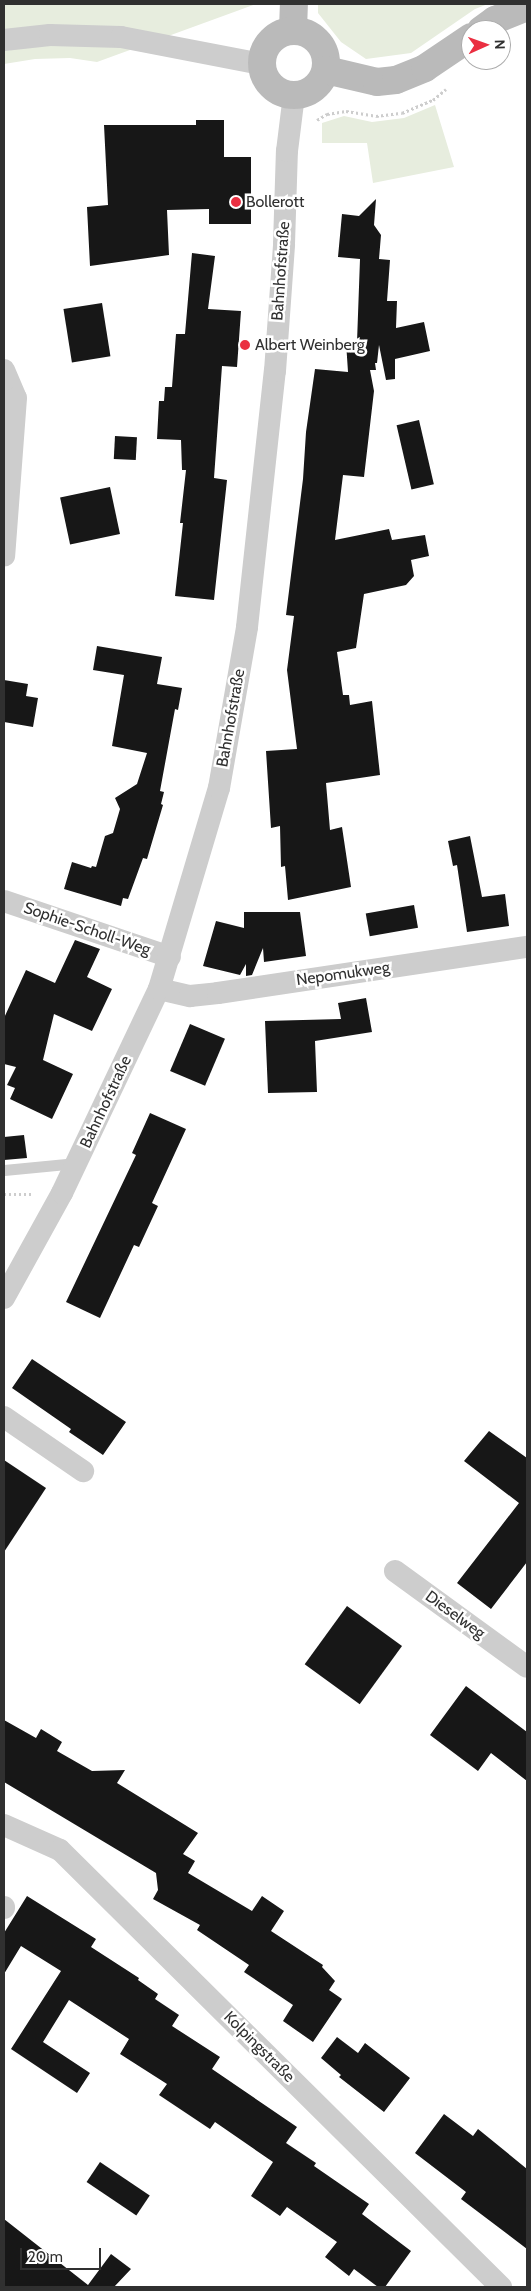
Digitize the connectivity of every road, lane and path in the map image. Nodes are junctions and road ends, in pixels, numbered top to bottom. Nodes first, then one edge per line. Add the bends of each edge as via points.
1 (527, 7) edge
2 (293, 17) edge
3 (495, 20) edge
4 (4, 40) edge
5 (461, 44) edge
6 (261, 64) junction
7 (326, 70) junction
8 (294, 95) junction
9 (4, 370) edge
10 (4, 556) edge
11 (4, 901) edge
12 (527, 947) edge
13 (170, 957) junction
14 (159, 989) junction
15 (77, 1164) junction
16 (4, 1170) edge
17 (4, 1298) edge
18 (4, 1418) edge
19 (83, 1471) dead end
20 (395, 1571) dead end
21 (523, 1656) edge
22 (4, 1825) edge
23 (501, 2287) edge

1 - 3 street
2 - 6 street via 270,40 263,51
2 - 7 street via 320,42 326,55
4 - 6 street via 50,35 121,38
5 - 7 street via 424,68 396,80 377,82
6 - 8 street via 264,76 272,86 282,93
7 - 8 street via 320,83 308,92
8 - 13 street, Bahnhofstraße via 287,151 274,371 247,626 219,788
9 - 10 street via 16,398
11 - 13 street, Sophie-Scholl-Weg
12 - 14 street, Nepomukweg via 218,993 190,996
13 - 14 street, Bahnhofstraße
14 - 15 street, Bahnhofstraße
15 - 16 lane
15 - 17 street, Bahnhofstraße
18 - 19 street
20 - 21 street, Dieselweg
22 - 23 street, Kolpingstraße via 60,1850

